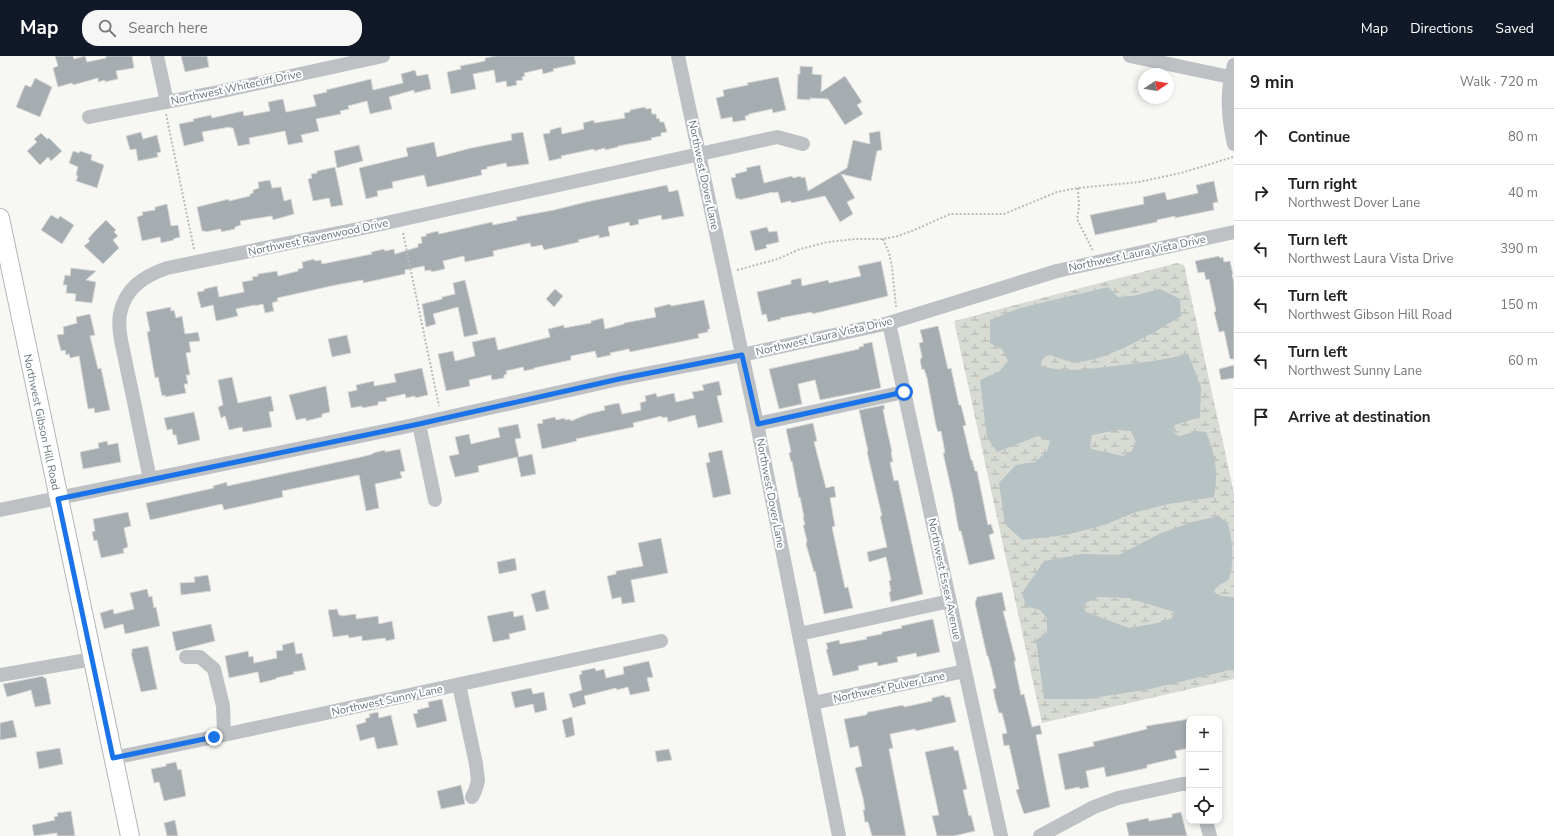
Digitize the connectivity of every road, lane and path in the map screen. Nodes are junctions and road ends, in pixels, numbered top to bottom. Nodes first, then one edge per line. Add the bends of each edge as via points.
1 (157, 56) edge
2 (383, 56) edge
3 (678, 56) edge
4 (1130, 56) edge
5 (1232, 71) edge
6 (165, 102) junction
7 (89, 117) dead end
8 (803, 144) dead end
9 (1234, 144) edge
10 (700, 153) junction
11 (1234, 157) edge
12 (1078, 188) junction
13 (0, 218) edge
14 (400, 220) junction
15 (1234, 232) edge
16 (883, 239) junction
17 (1095, 261) junction
18 (197, 262) junction
19 (725, 274) junction
20 (894, 321) junction
21 (742, 355) junction
22 (904, 392) junction
23 (442, 419) junction
24 (419, 424) junction
25 (758, 424) junction
26 (150, 479) junction
27 (58, 499) junction
28 (435, 500) dead end
29 (0, 510) edge
30 (950, 602) junction
31 (799, 634) junction
32 (661, 641) dead end
33 (186, 657) dead end
34 (93, 660) junction
35 (965, 671) junction
36 (0, 675) edge
37 (459, 685) junction
38 (813, 703) junction
39 (224, 735) junction
40 (113, 758) junction
41 (1186, 784) edge
42 (472, 797) dead end
43 (1207, 824) edge
44 (130, 836) edge
45 (840, 836) edge
46 (1001, 836) edge
47 (1040, 836) edge
48 (1210, 836) edge

1 - 6 street
2 - 6 street, Northwest Whitecliff Drive
3 - 10 street, Northwest Dover Lane
4 - 5 street
5 - 9 street via 1228,106
6 - 7 street, Northwest Whitecliff Drive
6 - 18 path
8 - 10 street, Northwest Ravenwood Drive via 777,137
10 - 14 street, Northwest Ravenwood Drive
10 - 19 street, Northwest Dover Lane
11 - 12 path via 1139,182
12 - 16 path via 1046,196 1004,214 950,214 914,230
12 - 17 path via 1077,219 1084,236 1091,244
13 - 27 main road, Northwest Gibson Hill Road
14 - 18 street, Northwest Ravenwood Drive
14 - 23 path
15 - 17 street, Northwest Laura Vista Drive
16 - 19 path via 828,242
16 - 20 path via 892,267
17 - 20 street, Northwest Laura Vista Drive
18 - 26 street, Northwest Ravenwood Drive via 167,268 140,281 131,289 120,316 122,344
19 - 21 street, Northwest Dover Lane
20 - 21 street, Northwest Laura Vista Drive
20 - 22 street, Northwest Essex Avenue
21 - 23 street, Northwest Laura Vista Drive via 619,379
21 - 25 street, Northwest Dover Lane
22 - 25 street
22 - 30 street, Northwest Essex Avenue
23 - 24 street, Northwest Laura Vista Drive
24 - 26 street, Northwest Laura Vista Drive
24 - 28 street
25 - 31 street, Northwest Dover Lane
26 - 27 street, Northwest Laura Vista Drive
27 - 29 street, Northwest Laura Vista Drive
27 - 34 main road, Northwest Gibson Hill Road
30 - 31 street
30 - 35 street, Northwest Essex Avenue
31 - 38 street, Northwest Dover Lane
32 - 37 street, Northwest Sunny Lane
33 - 39 street via 200,657 214,669 223,706
34 - 36 street
34 - 40 main road, Northwest Gibson Hill Road
35 - 38 street, Northwest Pulver Lane
35 - 46 street, Northwest Essex Avenue
37 - 39 street, Northwest Sunny Lane
37 - 42 street via 478,781
38 - 45 street, Northwest Dover Lane
39 - 40 street, Northwest Sunny Lane
40 - 44 main road, Northwest Gibson Hill Road
41 - 47 street via 1118,798 1094,807
43 - 48 street

